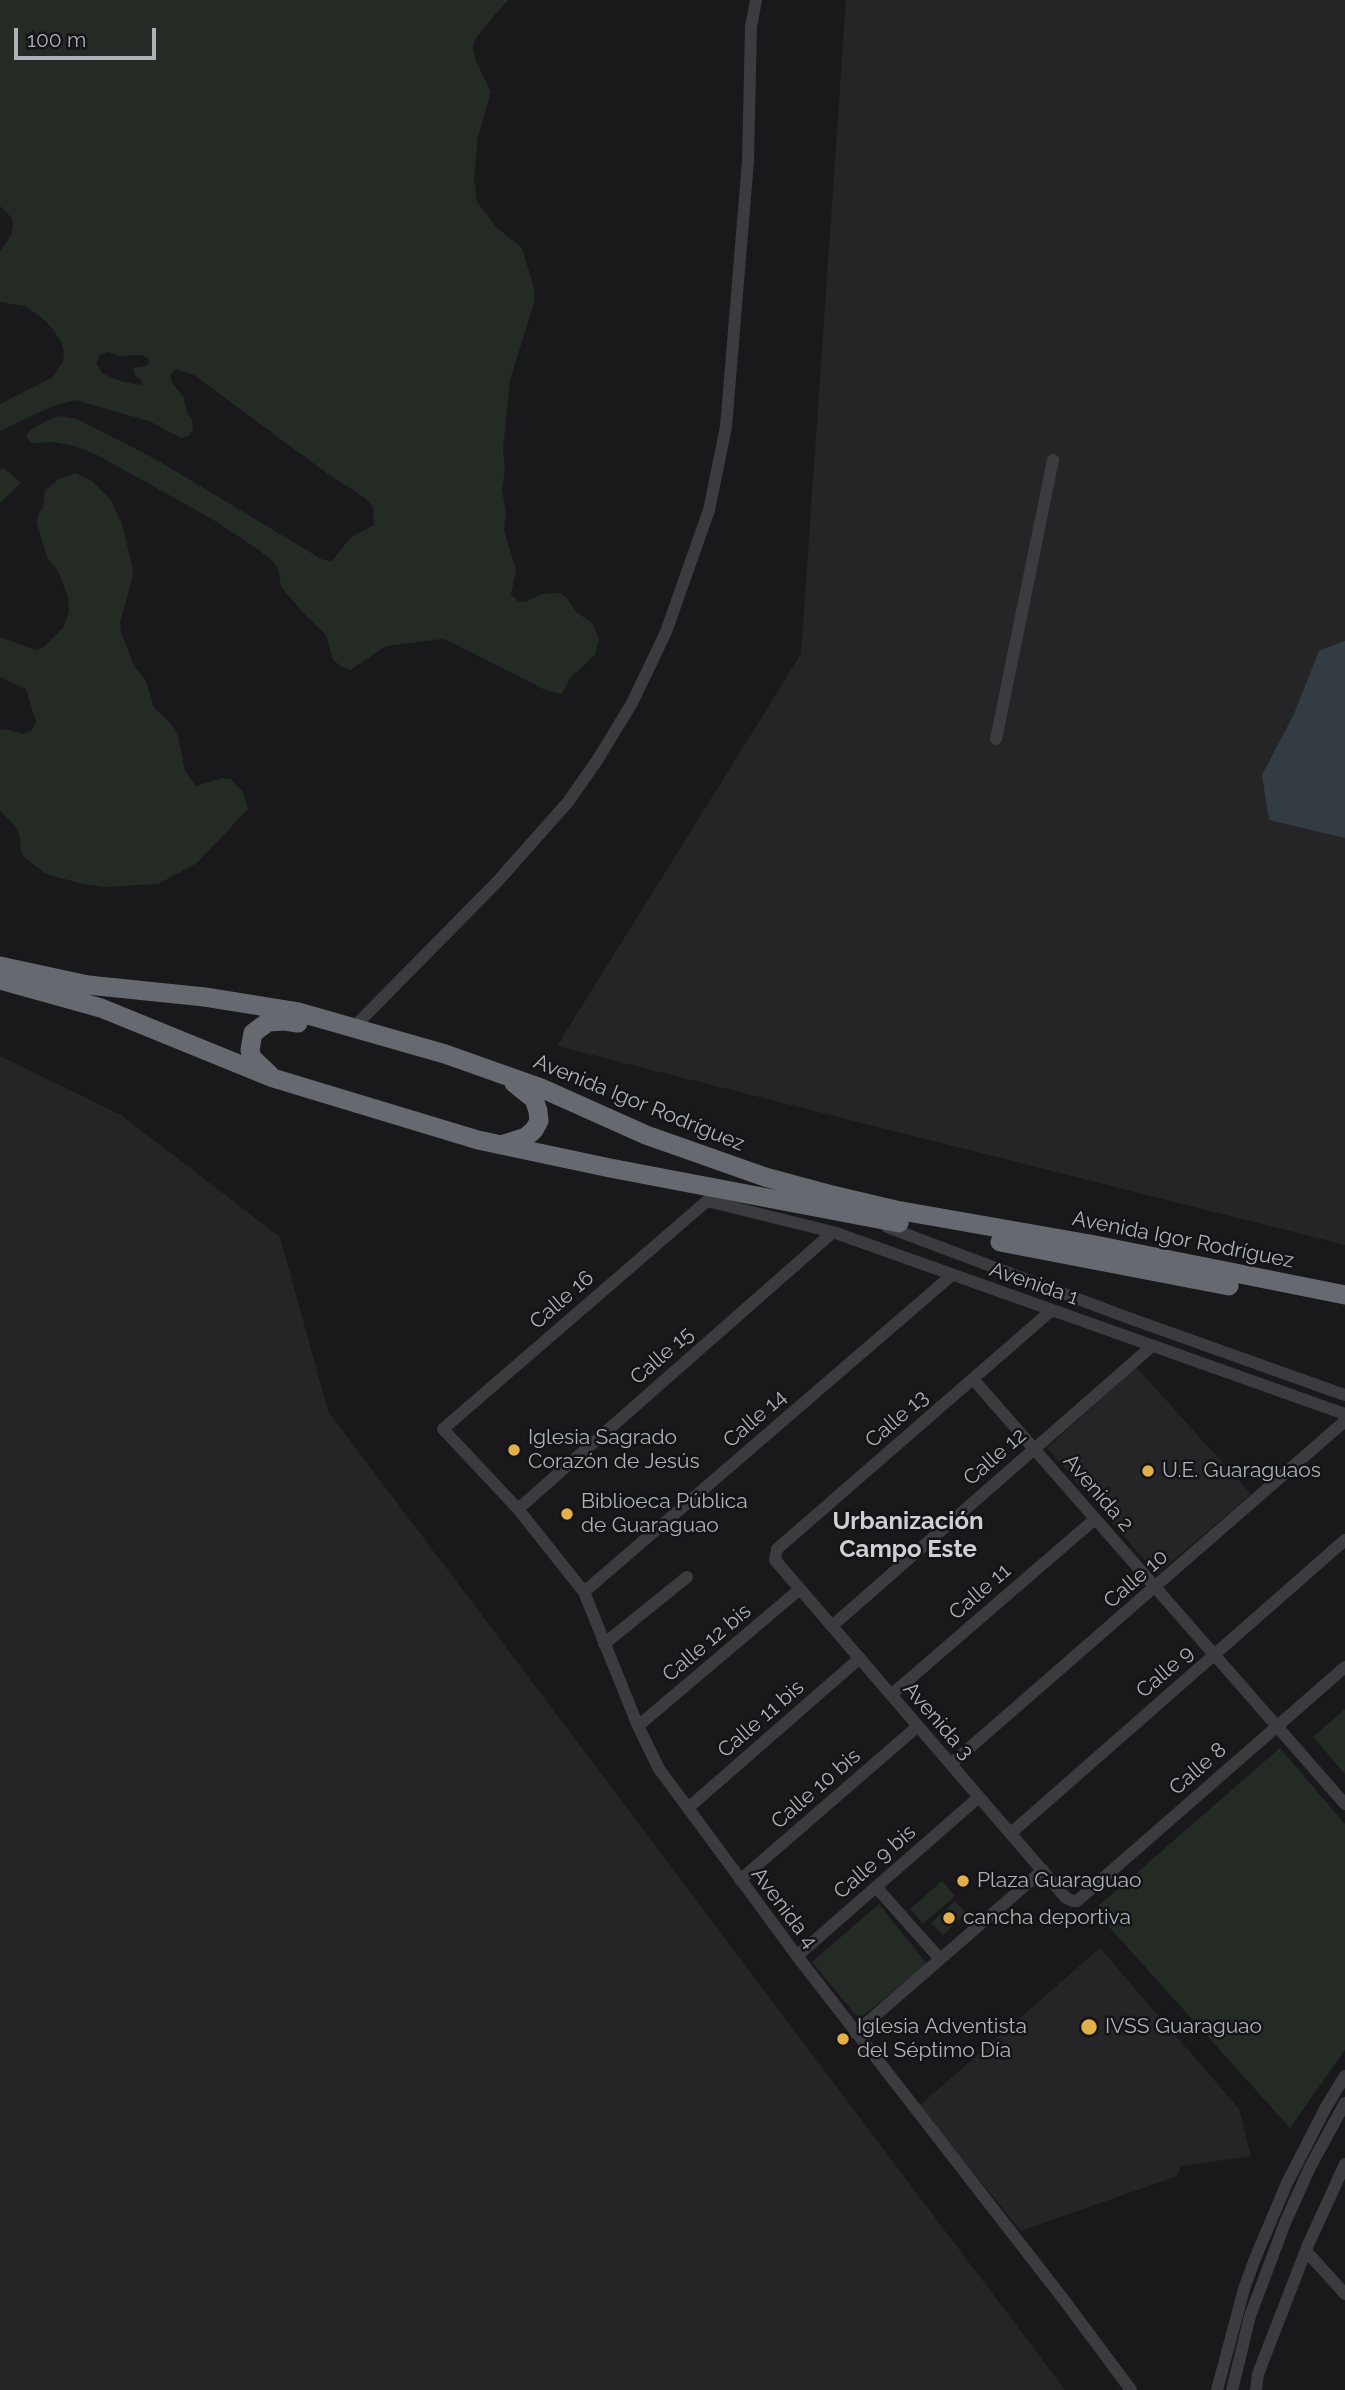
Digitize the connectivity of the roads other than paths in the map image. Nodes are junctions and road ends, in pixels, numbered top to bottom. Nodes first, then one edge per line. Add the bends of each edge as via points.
1 (756, 0) edge
2 (1053, 460) dead end
3 (996, 739) dead end
4 (0, 966) edge
5 (0, 980) edge
6 (352, 1029) junction
7 (372, 1034) junction
8 (502, 1075) junction
9 (273, 1078) junction
10 (499, 1145) junction
11 (707, 1201) joint
12 (850, 1213) junction
13 (832, 1232) junction
14 (952, 1275) junction
15 (1345, 1295) edge
16 (1345, 1308) edge
17 (1052, 1310) junction
18 (1152, 1346) junction
19 (973, 1379) junction
20 (1345, 1395) edge
21 (1345, 1414) edge
22 (1345, 1421) edge
23 (443, 1429) joint
24 (1034, 1449) junction
25 (518, 1509) junction
26 (1095, 1519) junction
27 (1345, 1540) edge
28 (775, 1560) joint
29 (687, 1577) dead end
30 (1155, 1587) junction
31 (800, 1589) junction
32 (584, 1592) junction
33 (832, 1626) junction
34 (605, 1644) junction
35 (1214, 1655) junction
36 (860, 1658) junction
37 (1345, 1667) edge
38 (891, 1695) junction
39 (638, 1726) junction
40 (918, 1726) junction
41 (1277, 1727) junction
42 (951, 1764) junction
43 (979, 1797) junction
44 (1345, 1804) edge
45 (688, 1808) junction
46 (1011, 1833) junction
47 (1043, 1870) junction
48 (740, 1880) junction
49 (876, 1887) junction
50 (1077, 1900) joint
51 (797, 1956) junction
52 (940, 1959) junction
53 (855, 2033) junction
54 (1345, 2076) edge
55 (1345, 2103) edge
56 (1345, 2164) edge
57 (1306, 2250) junction
58 (1345, 2294) edge
59 (1131, 2390) edge
60 (1217, 2390) edge
61 (1233, 2390) edge
62 (1256, 2390) edge

1 - 6 street via 751,27 748,168 726,427 709,510 670,622 632,702 568,802 497,882
2 - 3 street
4 - 6 highway, Avenida Igor Rodríguez via 88,985 298,1012
5 - 9 highway, Avenida Igor Rodríguez via 101,1008
6 - 7 highway, Avenida Igor Rodríguez
7 - 8 highway, Avenida Igor Rodríguez
7 - 9 highway via 268,1022 253,1033 250,1050 252,1058
8 - 10 highway via 534,1099 539,1121 526,1137
8 - 15 highway, Avenida Igor Rodríguez via 646,1135 828,1194
9 - 10 highway, Avenida Igor Rodríguez
10 - 12 highway, Avenida Igor Rodríguez
11 - 13 street, Avenida 1
11 - 23 street, Calle 16
12 - 16 highway, Avenida Igor Rodríguez
12 - 20 street
13 - 14 street, Avenida 1
13 - 25 street, Calle 15
14 - 17 street, Avenida 1
14 - 32 street, Calle 14
17 - 18 street, Avenida 1
17 - 19 street, Calle 13
18 - 21 street, Avenida 1
18 - 24 street, Calle 12
19 - 24 street, Avenida 2
19 - 28 street, Calle 13 via 776,1549
22 - 30 street, Calle 10
23 - 25 street, Avenida 4
24 - 26 street, Avenida 2
24 - 33 street, Calle 12
25 - 32 street, Avenida 4
26 - 30 street, Avenida 2
26 - 38 street, Calle 11
27 - 35 street, Calle 9
28 - 31 street, Avenida 3
29 - 34 street
30 - 35 street, Avenida 2
30 - 42 street, Calle 10
31 - 33 street, Avenida 3
31 - 39 street, Calle 12 bis
32 - 34 street, Avenida 4
33 - 36 street, Avenida 3
34 - 39 street, Avenida 4
35 - 41 street, Avenida 2
35 - 46 street, Calle 9
36 - 38 street, Avenida 3
36 - 45 street, Calle 11 bis
37 - 41 street, Calle 8
38 - 40 street, Avenida 3
39 - 45 street, Avenida 4 via 659,1769
40 - 42 street, Avenida 3
40 - 48 street, Calle 10 bis
41 - 44 street
41 - 50 street, Calle 8
42 - 43 street, Avenida 3
43 - 46 street, Avenida 3
43 - 49 street, Calle 9 bis
45 - 48 street, Avenida 4
46 - 47 street, Avenida 3
47 - 50 street, Avenida 3 via 1066,1898
47 - 52 street
48 - 51 street, Avenida 4
49 - 51 street, Calle 9 bis
49 - 52 street
51 - 53 street, Avenida 4
52 - 53 street
53 - 59 street, Avenida 4
54 - 60 street via 1287,2183 1254,2261
55 - 61 street via 1310,2167 1267,2269 1250,2316
56 - 57 street
57 - 58 street
57 - 62 street

